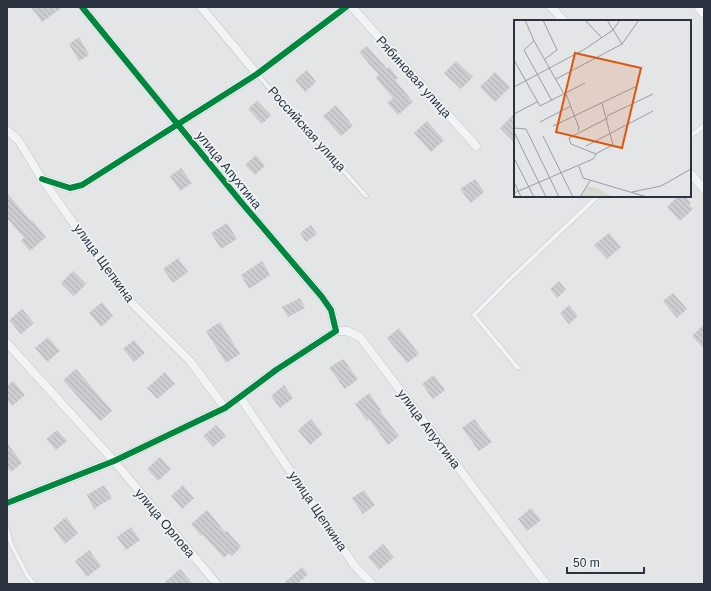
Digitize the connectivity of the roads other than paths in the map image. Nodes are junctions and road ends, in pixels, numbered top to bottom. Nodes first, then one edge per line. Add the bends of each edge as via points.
1 (82, 7) edge
2 (201, 7) edge
3 (346, 7) edge
4 (352, 7) edge
5 (551, 7) edge
6 (700, 7) edge
7 (704, 12) edge
8 (563, 20) edge
9 (257, 74) junction
10 (178, 125) junction
11 (704, 126) edge
12 (7, 130) edge
13 (691, 135) edge
14 (476, 146) dead end
15 (691, 174) edge
16 (42, 179) junction
17 (704, 189) edge
18 (366, 196) dead end
19 (597, 197) edge
20 (336, 331) junction
21 (7, 343) edge
22 (518, 368) dead end
23 (240, 397) junction
24 (225, 408) junction
25 (114, 461) junction
26 (7, 503) edge
27 (7, 528) edge
28 (34, 584) edge
29 (217, 584) edge
30 (372, 584) edge
31 (546, 584) edge

1 - 10 street, улица Апухтина
2 - 9 street, Российская улица
3 - 9 street
4 - 14 street, Рябиновая улица
5 - 8 street
6 - 7 main road
9 - 10 street
9 - 18 lane, Российская улица
10 - 16 street via 82,185 70,188
10 - 20 street, улица Апухтина via 322,298 331,310
11 - 13 lane
12 - 16 street, улица Щепкина via 19,141
15 - 17 street
16 - 24 street, улица Щепкина via 126,297 190,361
19 - 22 lane via 474,315
20 - 23 street
20 - 31 street, улица Апухтина via 347,331 360,337
21 - 25 street, улица Орлова
23 - 24 street
23 - 30 street, улица Щепкина via 354,565
24 - 25 street
25 - 26 street
25 - 29 street, улица Орлова
27 - 28 lane via 11,544

